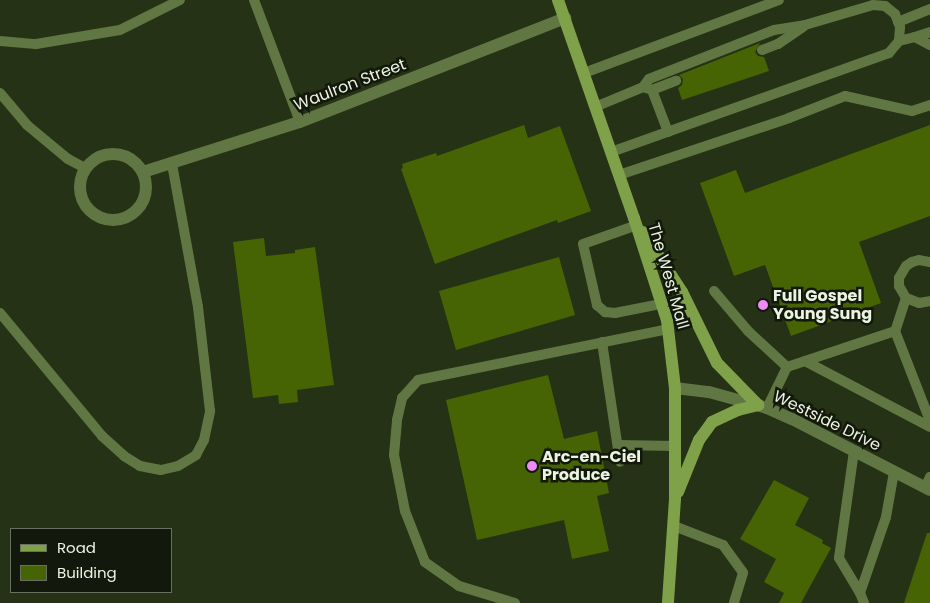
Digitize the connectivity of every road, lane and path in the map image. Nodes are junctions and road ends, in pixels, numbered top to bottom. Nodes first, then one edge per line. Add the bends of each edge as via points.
1 (180, 0) edge
2 (254, 0) edge
3 (558, 0) edge
4 (779, 0) edge
5 (930, 9) edge
6 (565, 18) junction
7 (898, 22) junction
8 (805, 25) junction
9 (930, 32) edge
10 (916, 37) junction
11 (0, 41) edge
12 (899, 41) junction
13 (930, 44) edge
14 (762, 50) dead end
15 (584, 72) junction
16 (676, 81) dead end
17 (648, 89) junction
18 (0, 94) edge
19 (930, 105) edge
20 (595, 107) junction
21 (300, 122) junction
22 (668, 132) junction
23 (610, 152) junction
24 (172, 164) junction
25 (85, 168) junction
26 (142, 172) junction
27 (619, 175) junction
28 (636, 221) junction
29 (930, 262) edge
30 (714, 292) dead end
31 (906, 298) junction
32 (930, 301) edge
33 (662, 304) junction
34 (0, 313) edge
35 (668, 329) junction
36 (895, 331) junction
37 (602, 342) junction
38 (805, 361) junction
39 (787, 367) junction
40 (676, 388) junction
41 (762, 406) junction
42 (930, 421) edge
43 (930, 427) edge
44 (618, 445) junction
45 (675, 446) junction
46 (854, 451) junction
47 (620, 462) dead end
48 (894, 472) junction
49 (928, 485) edge
50 (675, 499) junction
51 (674, 526) junction
52 (862, 598) edge
53 (515, 603) edge
54 (668, 603) edge
55 (734, 603) edge

1 - 11 lane via 120,30 36,44
2 - 21 lane
3 - 6 main road, The West Mall
4 - 15 lane
5 - 7 lane
6 - 15 main road, The West Mall
6 - 21 street, Waulron Street
7 - 8 lane via 895,14 885,6 873,6
7 - 12 lane
8 - 14 lane via 778,44
8 - 17 lane via 774,30 649,79
9 - 10 lane
10 - 12 lane
10 - 13 lane
12 - 22 lane via 889,53
15 - 20 main road, The West Mall
16 - 17 lane
17 - 20 lane
17 - 22 lane
18 - 25 lane via 27,125 68,159
19 - 27 lane via 912,112 845,96
20 - 23 main road, The West Mall
21 - 24 street, Waulron Street
22 - 23 lane
23 - 27 main road, The West Mall
24 - 26 street, Waulron Street
24 - 34 lane via 198,307 210,411 204,440 196,455 178,466 161,470 140,466 124,456 102,436
25 - 26 street via 100,156 115,154 129,158
25 - 26 street via 81,177 81,197 92,213 110,220 120,219 137,209 146,191
27 - 28 main road, The West Mall
28 - 33 main road, The West Mall
28 - 33 lane via 583,244 597,305 605,312 615,313
28 - 41 main road via 682,292 717,363
29 - 31 lane via 912,262 902,271 899,286
30 - 39 lane via 748,331
31 - 32 lane via 919,303
31 - 36 lane
33 - 35 main road, The West Mall
35 - 37 lane
35 - 40 main road, The West Mall
36 - 38 lane
36 - 42 lane
37 - 44 lane
37 - 53 lane via 418,380 402,398 394,455 404,511 425,562 459,586
38 - 39 lane
38 - 43 lane
39 - 41 lane
40 - 41 street, Westside Drive
40 - 45 main road, The West Mall
41 - 46 street, Westside Drive
41 - 50 main road via 738,410 712,422 699,440
44 - 45 lane
44 - 47 lane
45 - 50 main road, The West Mall
46 - 48 street, Westside Drive
46 - 52 lane via 840,558
48 - 49 street, Westside Drive
48 - 52 lane via 886,517
50 - 51 main road, The West Mall
51 - 54 main road, The West Mall
51 - 55 lane via 723,545 743,573

